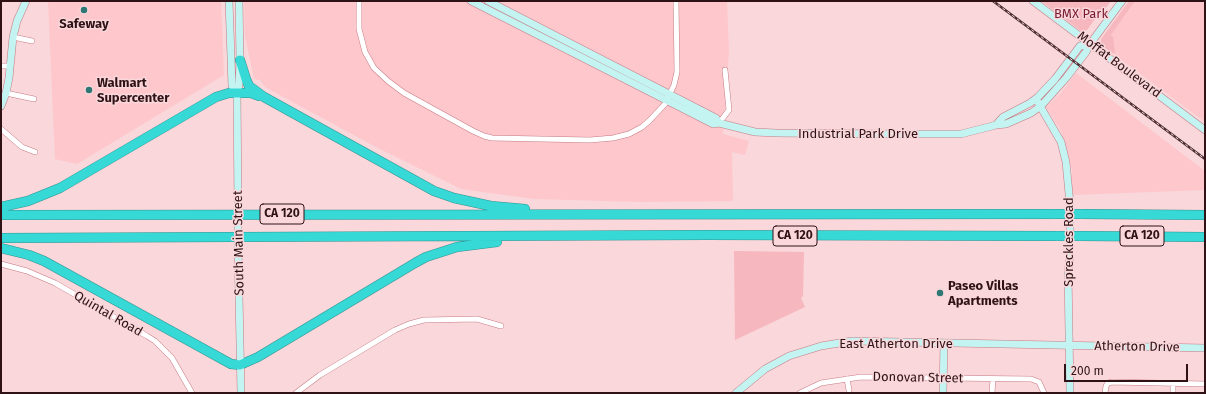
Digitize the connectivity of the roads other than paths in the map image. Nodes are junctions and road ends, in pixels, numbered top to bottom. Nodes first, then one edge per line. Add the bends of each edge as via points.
1 (26, 1) edge
2 (229, 1) edge
3 (234, 1) edge
4 (359, 1) edge
5 (471, 1) edge
6 (488, 1) edge
7 (676, 1) edge
8 (1033, 1) edge
9 (1122, 1) edge
10 (239, 4) edge
11 (13, 37) junction
12 (240, 40) junction
13 (32, 41) dead end
14 (230, 41) junction
15 (1090, 44) junction
16 (240, 60) junction
17 (1, 66) edge
18 (10, 66) junction
19 (725, 70) dead end
20 (6, 93) junction
21 (237, 93) junction
22 (264, 97) junction
23 (669, 97) junction
24 (34, 99) dead end
25 (1036, 99) junction
26 (1, 106) edge
27 (1040, 106) junction
28 (719, 123) junction
29 (996, 125) junction
30 (1, 129) edge
31 (1205, 130) edge
32 (35, 152) dead end
33 (1, 207) edge
34 (562, 214) junction
35 (1205, 214) edge
36 (1, 215) edge
37 (532, 236) junction
38 (1205, 237) edge
39 (1, 238) edge
40 (1, 248) edge
41 (1, 264) edge
42 (501, 326) dead end
43 (944, 343) junction
44 (1069, 346) junction
45 (1205, 348) edge
46 (240, 366) junction
47 (944, 378) junction
48 (847, 379) junction
49 (993, 379) junction
50 (1173, 384) junction
51 (1205, 384) edge
52 (849, 390) dead end
53 (192, 393) edge
54 (241, 393) edge
55 (296, 393) edge
56 (736, 393) edge
57 (800, 393) edge
58 (943, 393) edge
59 (992, 393) edge
60 (1044, 393) edge
61 (1070, 393) edge
62 (1105, 393) edge
63 (1174, 393) edge

1 - 11 street
2 - 14 street, South Main Street
3 - 10 street via 235,4
4 - 23 street via 359,29 365,52 374,68 404,93 484,136 590,140 613,138 642,127 655,116
5 - 23 street, Industrial Park Drive
6 - 23 street, Industrial Park Drive
7 - 23 street via 677,72
8 - 15 street, Moffat Boulevard
9 - 15 street
10 - 12 street, South Main Street
11 - 13 street
11 - 18 street
12 - 14 street
12 - 16 street, South Main Street
14 - 21 street, South Main Street via 232,86
15 - 25 street, Industrial Park Drive via 1080,46 1056,79
15 - 27 street, Industrial Park Drive via 1066,78
15 - 31 street, Moffat Boulevard
16 - 21 street, South Main Street
16 - 22 highway via 249,86
17 - 18 street
18 - 20 street
19 - 28 street via 729,110
20 - 24 street
20 - 26 street
21 - 22 highway via 251,93
21 - 33 highway via 216,97 60,188 28,202
21 - 46 street, South Main Street, bridge
22 - 34 highway via 434,191 491,206 547,210
23 - 28 street, Industrial Park Drive via 716,118
25 - 27 street, Spreckles Road
25 - 29 street, Industrial Park Drive via 1003,117
27 - 29 street, Industrial Park Drive via 1006,124
27 - 44 street, Spreckles Road via 1061,142 1066,162 1070,204
28 - 29 street, Industrial Park Drive via 755,132 887,134 961,134
30 - 32 street via 22,147
34 - 35 highway, CA 120, bridge
34 - 36 highway, CA 120
37 - 38 highway, CA 120, bridge
37 - 39 highway, CA 120
37 - 46 highway via 472,244 426,257
40 - 46 highway via 44,261 231,364
41 - 53 street, Quintal Road via 19,268 55,283 155,341 172,358
42 - 55 street via 477,319 434,319 409,324 320,375
43 - 44 street, East Atherton Drive
43 - 47 street
43 - 56 street, East Atherton Drive via 852,341 821,346 789,356 765,369
44 - 45 street, Atherton Drive
44 - 61 street, Spreckles Road
46 - 54 street, South Main Street
47 - 48 street, Donovan Street via 861,376
47 - 49 street, Donovan Street
47 - 58 street
48 - 52 street
48 - 57 street, Donovan Street via 820,383
49 - 59 street
49 - 60 street, Donovan Street via 1031,379 1039,382
50 - 51 street
50 - 62 street via 1112,382 1106,386
50 - 63 street

